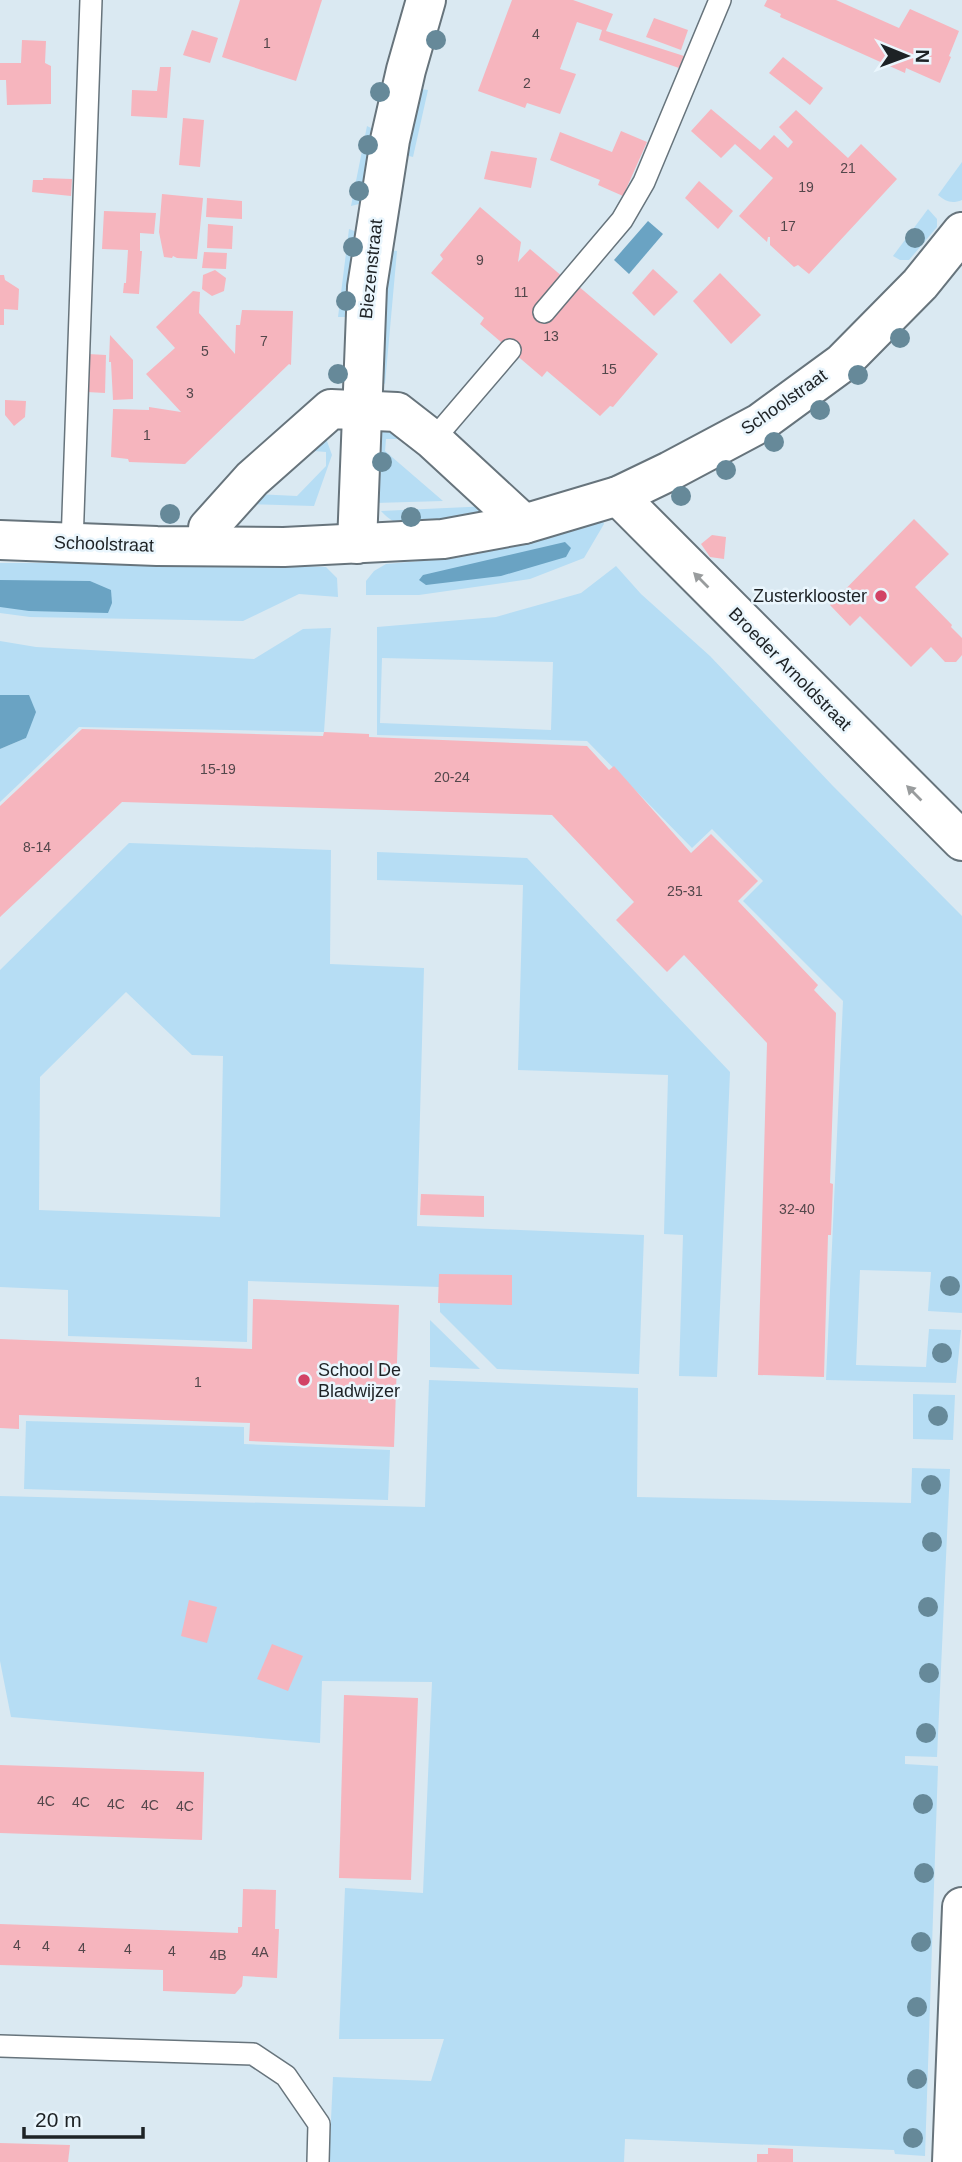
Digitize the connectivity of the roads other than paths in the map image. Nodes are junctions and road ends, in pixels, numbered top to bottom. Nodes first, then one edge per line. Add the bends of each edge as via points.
1 (91, 0) edge
2 (426, 0) edge
3 (720, 0) edge
4 (962, 232) edge
5 (544, 312) dead end
6 (510, 350) dead end
7 (361, 410) junction
8 (433, 440) junction
9 (618, 496) junction
10 (524, 524) junction
11 (0, 540) edge
12 (72, 544) junction
13 (357, 544) junction
14 (208, 546) junction
15 (962, 841) edge
16 (962, 1907) edge
17 (0, 2046) edge
18 (318, 2162) edge
19 (953, 2162) edge

1 - 12 lane
2 - 7 street, Biezenstraat via 390,139 376,222 366,287
3 - 5 lane via 639,191 622,220
4 - 9 street, Schoolstraat via 920,284 842,363 760,423
6 - 8 lane
7 - 8 street via 397,412
7 - 13 street, Biezenstraat
7 - 14 street via 331,409 270,463 208,528
8 - 10 street
9 - 10 street, Schoolstraat
15 -> 9 street, Broeder Arnoldstraat
10 - 13 street, Schoolstraat via 443,539
11 - 12 street, Schoolstraat
12 - 14 street, Schoolstraat
13 - 14 street, Schoolstraat
16 - 19 street
17 - 18 lane via 253,2054 286,2076 319,2124

